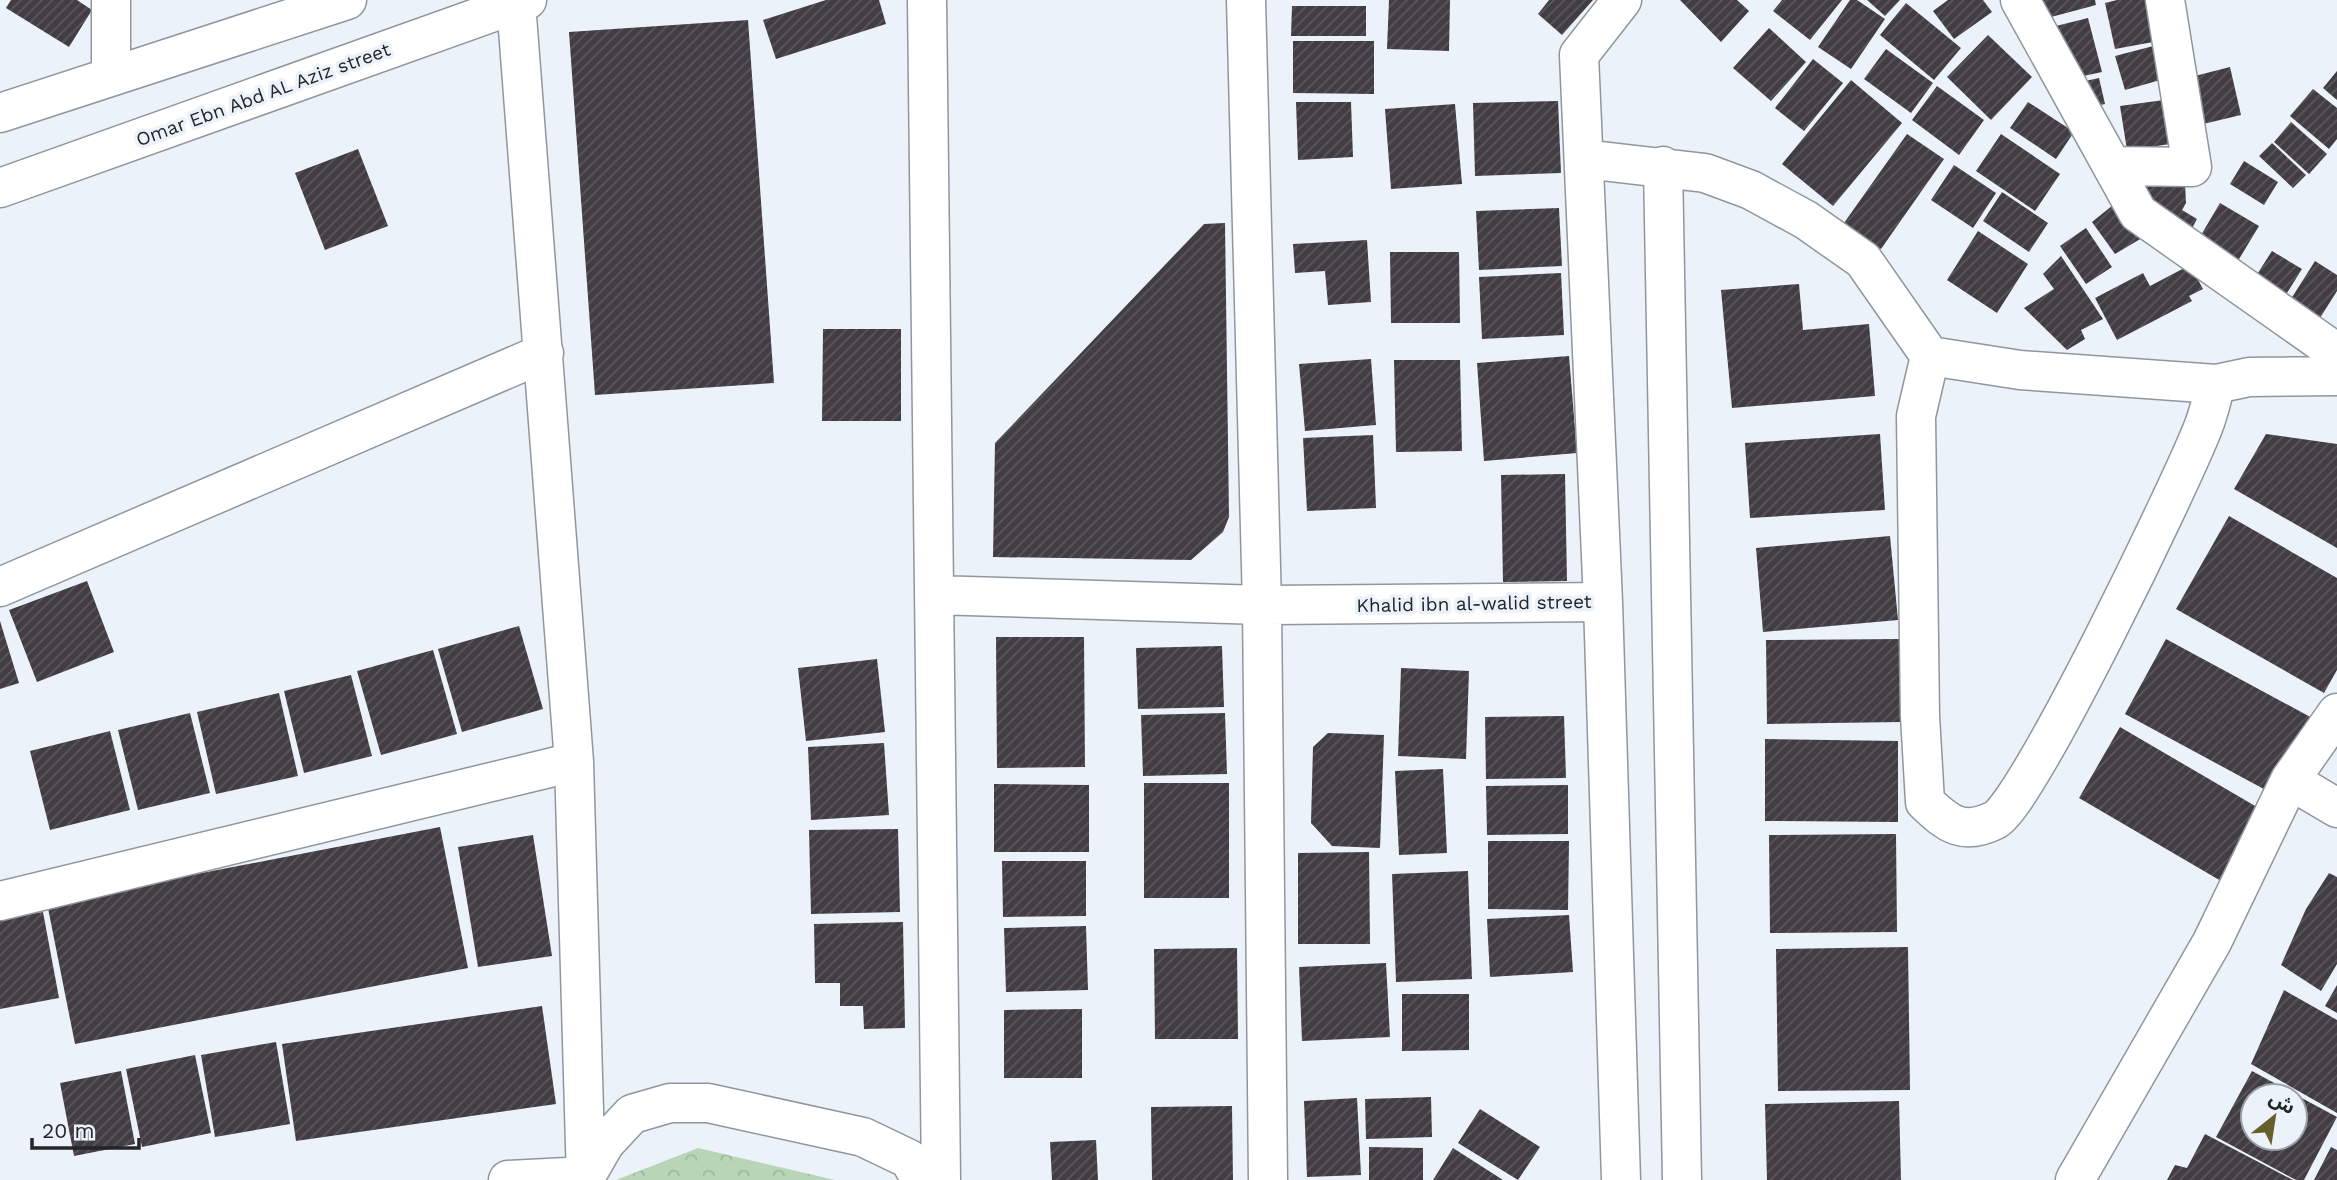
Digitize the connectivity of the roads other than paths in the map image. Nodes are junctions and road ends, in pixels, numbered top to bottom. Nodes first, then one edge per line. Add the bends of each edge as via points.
1 (111, 0) edge
2 (347, 0) edge
3 (927, 0) edge
4 (1246, 0) edge
5 (1622, 0) edge
6 (2020, 0) edge
7 (2165, 0) edge
8 (521, 2) edge
9 (111, 75) junction
10 (0, 113) edge
11 (1584, 159) junction
12 (1663, 166) junction
13 (2112, 166) junction
14 (0, 188) edge
15 (544, 353) junction
16 (2337, 353) edge
17 (1930, 356) junction
18 (2337, 376) edge
19 (2217, 384) junction
20 (0, 587) edge
21 (934, 595) junction
22 (1604, 602) junction
23 (1262, 606) junction
24 (2337, 713) edge
25 (574, 762) junction
26 (2290, 780) junction
27 (2337, 808) edge
28 (0, 901) edge
29 (586, 1178) edge
30 (508, 1180) edge
31 (921, 1180) edge
32 (941, 1180) edge
33 (1268, 1180) edge
34 (1621, 1180) edge
35 (1682, 1180) edge
36 (2075, 1180) edge

1 - 9 street
2 - 9 street
3 - 21 street
4 - 23 street
5 - 11 street via 1579,55
6 - 13 street
7 - 13 street via 2192,167
8 - 14 street, Omar Ebn Abd AL Aziz street
8 - 15 street
9 - 10 street
11 - 12 street
11 - 22 street
12 - 17 street via 1705,173 1751,190 1806,220 1863,260
12 - 35 street
13 - 16 street via 2138,213
15 - 20 street
15 - 25 street
17 - 19 street via 2020,370
17 - 19 street via 1916,416 1925,802 1947,823 1965,828 1997,820 2034,767 2142,560 2204,426
18 - 19 street via 2249,377
21 - 23 street, Khalid ibn al-walid street
21 - 32 street
22 - 23 street, Khalid ibn al-walid street
22 - 34 street, Khalid ibn al-walid street
23 - 33 street
24 - 26 street
25 - 28 street
25 - 29 street
26 - 27 street
26 - 36 street via 2212,942
29 - 30 street
29 - 31 street via 605,1143 632,1114 670,1103 708,1103 863,1137 909,1159

